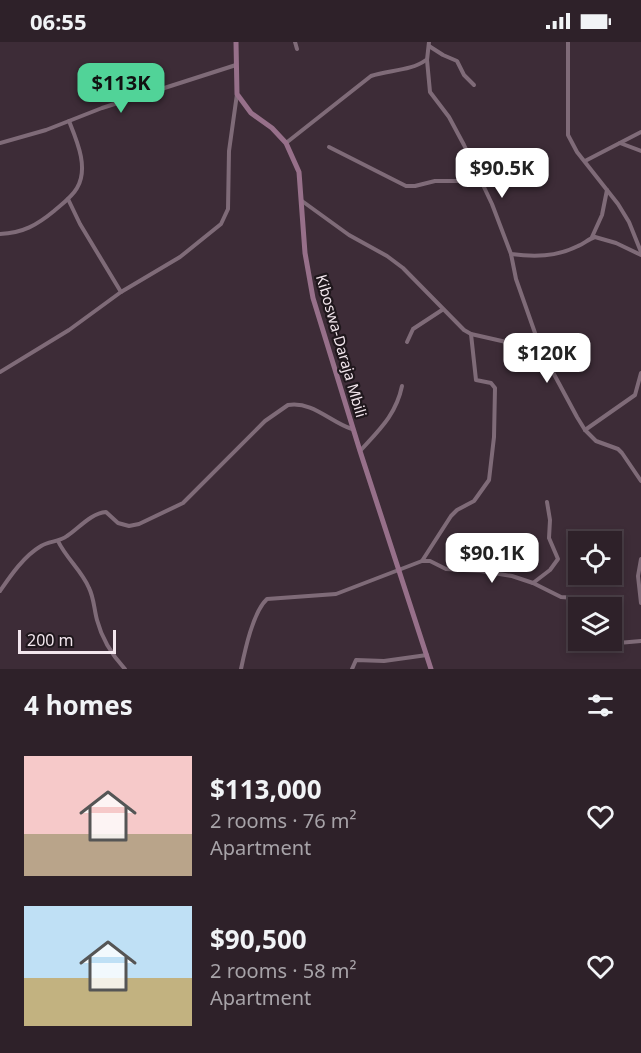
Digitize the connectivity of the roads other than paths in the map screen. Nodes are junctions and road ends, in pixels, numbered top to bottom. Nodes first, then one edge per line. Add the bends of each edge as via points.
1 (236, 42) edge
2 (295, 42) edge
3 (568, 42) edge
4 (429, 44) edge
5 (297, 49) dead end
6 (427, 60) junction
7 (236, 65) junction
8 (474, 85) dead end
9 (237, 94) junction
10 (69, 122) junction
11 (641, 132) edge
12 (0, 143) edge
13 (286, 143) junction
14 (620, 143) junction
15 (329, 147) dead end
16 (641, 151) edge
17 (585, 161) junction
18 (477, 172) junction
19 (607, 189) junction
20 (68, 198) junction
21 (302, 201) junction
22 (0, 234) edge
23 (592, 238) junction
24 (638, 245) junction
25 (632, 251) junction
26 (641, 253) edge
27 (511, 254) junction
28 (121, 292) junction
29 (442, 310) junction
30 (471, 334) junction
31 (407, 342) dead end
32 (541, 350) junction
33 (0, 372) edge
34 (641, 373) edge
35 (402, 386) dead end
36 (353, 429) junction
37 (585, 430) junction
38 (360, 451) junction
39 (641, 482) edge
40 (547, 502) dead end
41 (58, 541) junction
42 (641, 559) edge
43 (422, 561) junction
44 (399, 570) junction
45 (533, 583) junction
46 (0, 591) edge
47 (568, 598) edge
48 (641, 603) edge
49 (641, 641) edge
50 (622, 643) edge
51 (427, 655) junction
52 (125, 669) edge
53 (241, 669) edge
54 (352, 669) edge
55 (431, 669) edge

1 - 7 main road
2 - 5 street
3 - 17 street via 568,135
4 - 6 street
4 - 8 street via 457,61
6 - 13 street via 417,67 371,76
6 - 18 street via 430,92 449,117
7 - 9 main road
7 - 10 street
9 - 13 main road, Kiboswa-Daraja Mbili via 251,113
9 - 28 street via 225,219 180,257
10 - 12 street
10 - 20 street via 81,167 77,188
11 - 14 street
13 - 21 main road, Kiboswa-Daraja Mbili via 299,172
14 - 16 street
14 - 17 street
15 - 18 street via 406,186 460,181
17 - 19 street
18 - 27 street
19 - 23 street
19 - 24 street via 629,222
20 - 22 street via 38,224 16,233
20 - 28 street
21 - 29 street via 396,263
21 - 36 main road, Kiboswa-Daraja Mbili via 313,298
23 - 25 street
23 - 27 street via 556,254
24 - 25 street
24 - 26 street
25 - 26 street
27 - 32 street
28 - 33 street via 69,330
29 - 30 street
29 - 31 street via 413,329
30 - 32 street
30 - 43 street via 476,380 491,383 495,388 489,480 474,501 451,516
32 - 37 street
34 - 37 street via 635,395
35 - 38 street via 390,417
36 - 38 main road, Kiboswa-Daraja Mbili
36 - 41 street via 333,422 312,407 288,405 265,421 183,503 129,526 102,512
37 - 39 street via 596,441 618,449
38 - 44 main road, Kiboswa-Daraja Mbili
40 - 45 street via 549,538 558,559
41 - 46 street via 36,550
41 - 52 street via 88,585 101,632
42 - 48 street
43 - 44 street
43 - 45 street via 446,569 495,573
44 - 51 main road, Kiboswa-Daraja Mbili
44 - 53 street via 336,594 267,599 248,640
45 - 47 street
49 - 50 street
51 - 54 street via 356,660
51 - 55 main road, Kiboswa-Daraja Mbili

